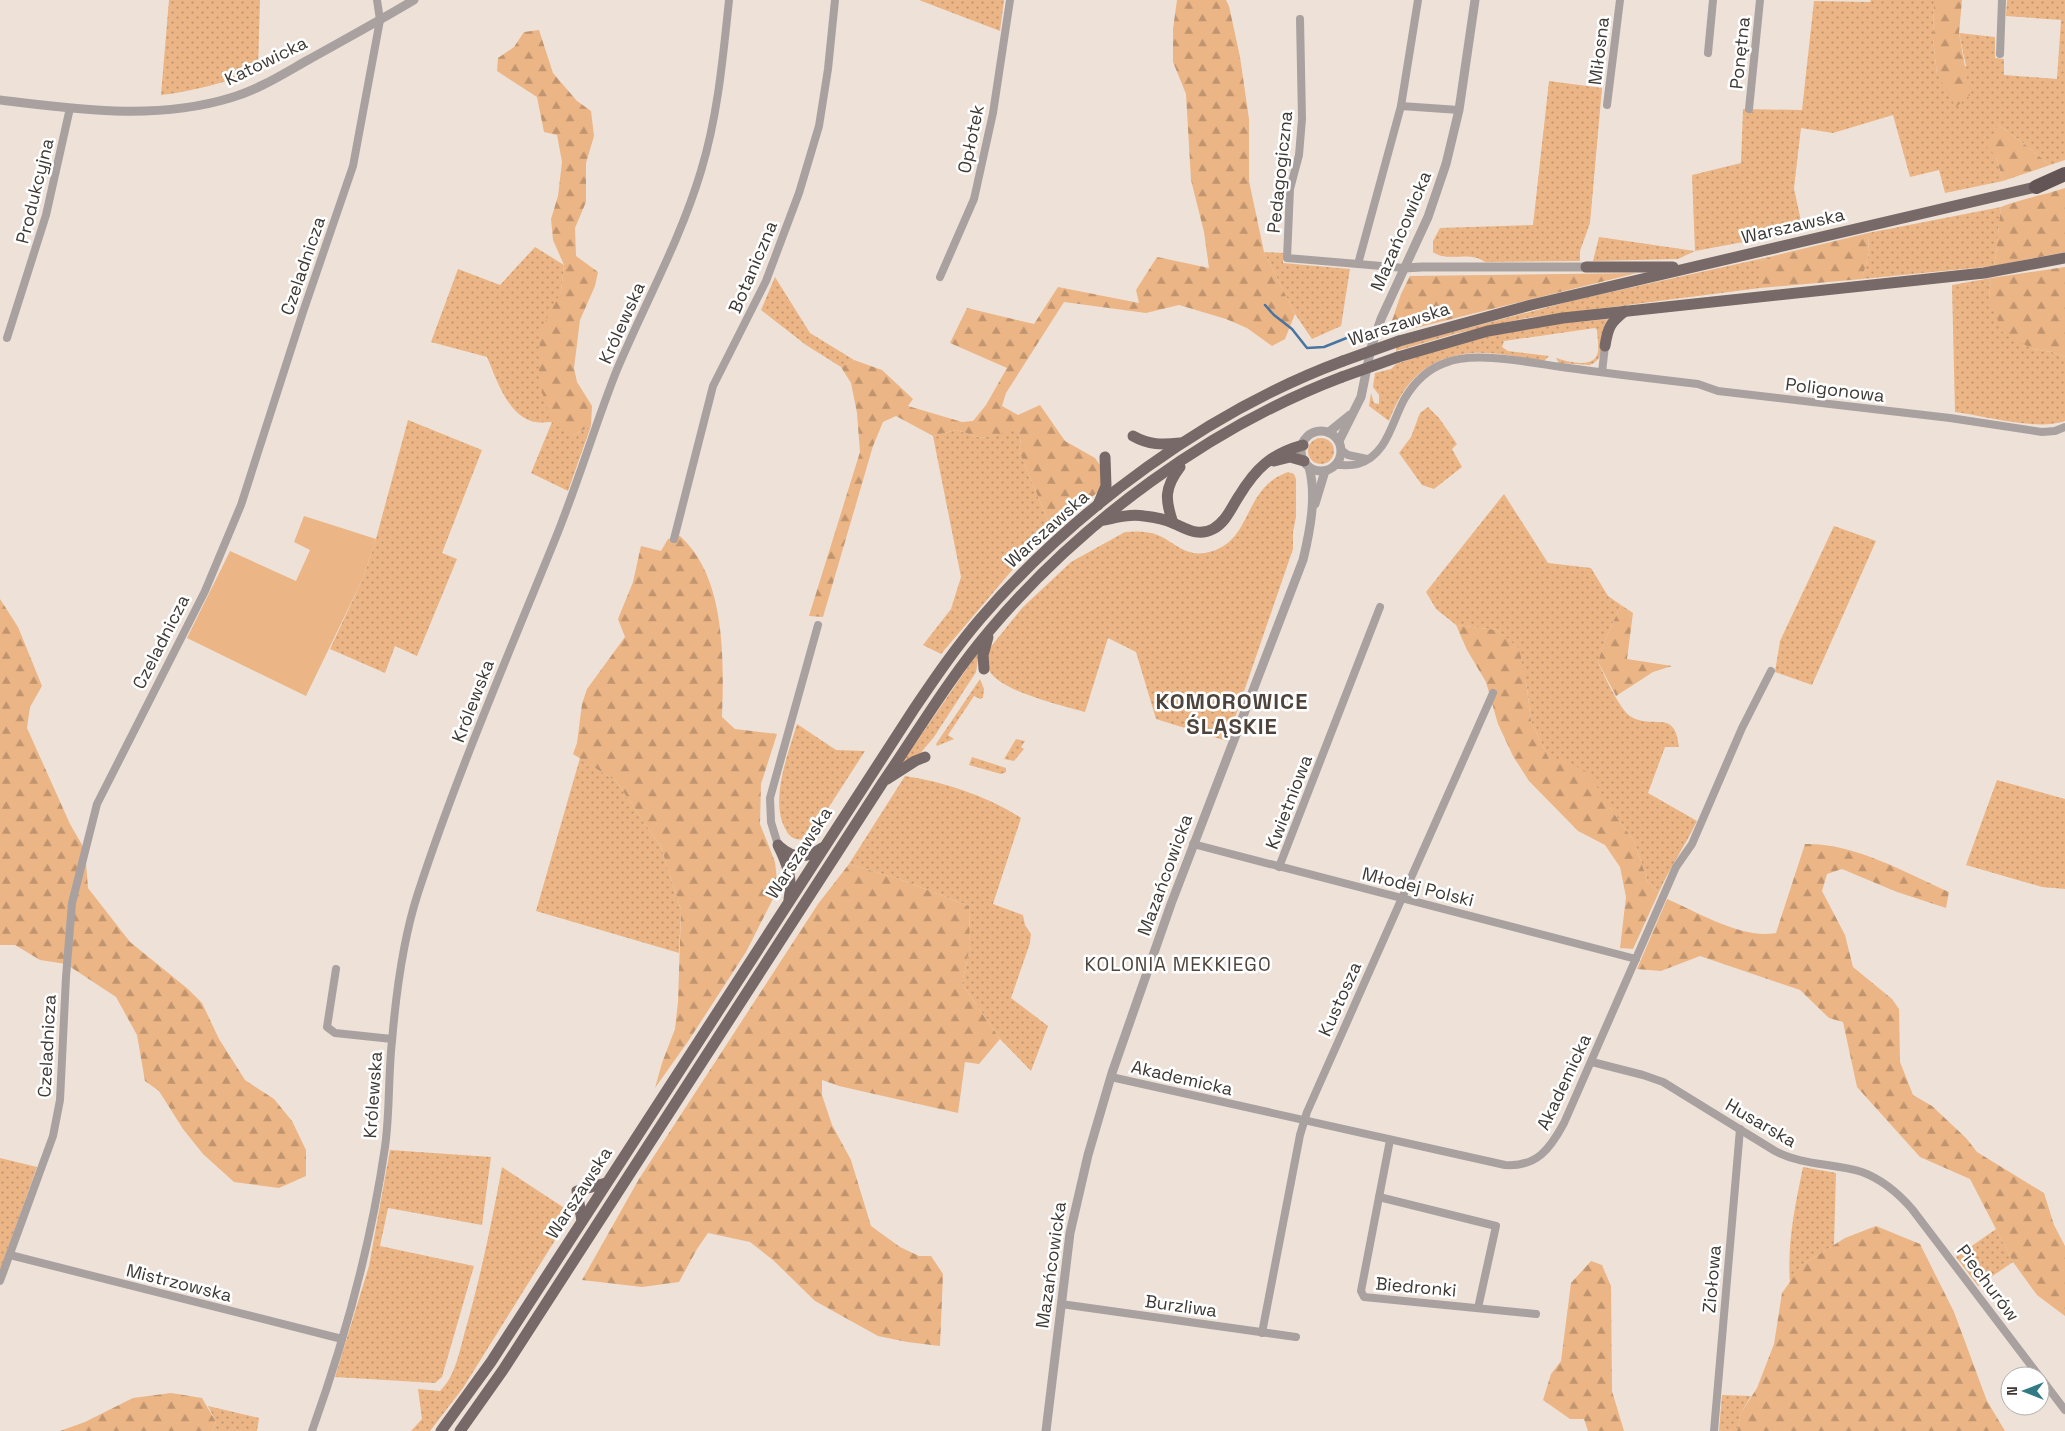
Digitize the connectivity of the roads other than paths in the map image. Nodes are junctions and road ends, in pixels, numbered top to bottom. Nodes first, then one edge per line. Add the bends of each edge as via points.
1 (377, 0) edge
2 (414, 0) edge
3 (730, 0) edge
4 (835, 0) edge
5 (1010, 0) edge
6 (1418, 0) edge
7 (1475, 0) edge
8 (1620, 0) edge
9 (1713, 0) edge
10 (1760, 0) edge
11 (2002, 0) edge
12 (380, 20) junction
13 (1300, 20) dead end
14 (1708, 53) dead end
15 (2000, 54) dead end
16 (0, 100) edge
17 (1401, 106) junction
18 (1607, 106) dead end
19 (70, 108) junction
20 (1749, 109) dead end
21 (1459, 110) junction
22 (2065, 174) edge
23 (2065, 180) edge
24 (2036, 187) junction
25 (2065, 258) edge
26 (1358, 264) junction
27 (1586, 267) joint
28 (1692, 267) junction
29 (1404, 268) junction
30 (940, 277) dead end
31 (1625, 311) junction
32 (7, 338) dead end
33 (1605, 346) joint
34 (1602, 372) junction
35 (1354, 412) junction
36 (2065, 427) edge
37 (1328, 432) junction
38 (1133, 436) dead end
39 (1182, 443) junction
40 (1302, 445) junction
41 (1340, 445) junction
42 (1105, 457) dead end
43 (1187, 458) junction
44 (1367, 459) junction
45 (1265, 464) junction
46 (1307, 464) junction
47 (1336, 465) junction
48 (1326, 471) junction
49 (1097, 506) junction
50 (1312, 514) junction
51 (1101, 521) junction
52 (1173, 523) junction
53 (674, 539) dead end
54 (1380, 607) dead end
55 (818, 625) dead end
56 (989, 631) junction
57 (984, 669) dead end
58 (1771, 671) dead end
59 (1492, 693) dead end
60 (925, 757) dead end
61 (884, 782) junction
62 (828, 841) junction
63 (1193, 844) junction
64 (778, 845) junction
65 (1279, 867) junction
66 (1401, 899) junction
67 (788, 903) junction
68 (1636, 959) junction
69 (336, 969) dead end
70 (392, 1039) junction
71 (1592, 1062) junction
72 (1111, 1078) junction
73 (1304, 1121) junction
74 (1740, 1130) junction
75 (1390, 1140) junction
76 (606, 1183) junction
77 (1379, 1197) junction
78 (1912, 1209) joint
79 (582, 1221) junction
80 (10, 1255) junction
81 (0, 1281) edge
82 (1060, 1304) junction
83 (1478, 1308) junction
84 (1536, 1314) dead end
85 (1262, 1333) junction
86 (1296, 1337) dead end
87 (342, 1339) junction
88 (2032, 1366) edge
89 (2050, 1390) edge
90 (2065, 1410) edge
91 (312, 1431) edge
92 (441, 1431) edge
93 (460, 1431) edge
94 (1046, 1431) edge
95 (1714, 1431) edge

1 - 12 street, Czeladnicza
2 - 12 street, Katowicka
3 - 70 street, Królewska via 717,107 700,175 672,251 616,373 554,542 488,702 441,829 411,918
4 - 53 street, Botaniczna via 817,134 766,281 713,386
5 - 30 street, Opłotek via 993,113 974,199
6 - 17 street
7 - 21 street, Mazańcowicka
8 - 18 street, Miłosna
9 - 14 street
10 - 20 street, Ponętna
11 - 15 street
12 - 19 street, Katowicka via 257,88 230,98 150,112
12 - 80 street, Czeladnicza via 353,166 241,505 204,591 97,804 72,903 60,1100 53,1136
13 - 26 street, Pedagogiczna via 1302,119 1299,155 1290,189 1287,258
16 - 19 street, Katowicka
17 - 21 street
17 - 26 street
19 - 32 street, Produkcyjna via 46,215
21 - 29 street, Mazańcowicka via 1438,190
22 - 24 highway
23 - 24 main road, Warszawska
24 - 28 main road, Warszawska
25 - 31 main road, Warszawska via 1984,273
26 - 29 street, Pedagogiczna
27 - 28 main road
27 - 29 street
28 - 39 main road, Warszawska, bridge via 1476,318 1399,341 1279,387
29 - 35 street, Mazańcowicka via 1380,319 1364,389
31 - 33 main road via 1608,328
31 - 43 main road, Warszawska, bridge via 1524,324 1398,357 1271,408
33 - 34 street
34 - 36 street, Poligonowa via 1698,384 1718,391 2042,432
34 - 44 street, Poligonowa via 1498,359 1462,358 1445,362 1431,370 1411,390 1385,442
35 - 37 street, Mazańcowicka
35 - 41 street, Mazańcowicka
37 - 40 street via 1316,432
37 - 41 street
38 - 39 main road via 1142,442 1158,445
39 - 49 main road, Warszawska
40 - 45 main road via 1277,454
40 - 46 street via 1302,456
41 - 44 street via 1348,456
41 - 47 street via 1340,458
42 - 49 main road via 1106,486
43 - 51 main road, Warszawska
43 - 52 main road via 1172,477 1167,492 1166,502
44 - 47 street, Poligonowa via 1357,465
45 - 46 main road via 1285,458
45 - 52 main road via 1252,476 1227,516 1214,529 1198,533
46 - 48 street via 1314,470
46 - 50 street, Mazańcowicka via 1312,480
47 - 48 street
48 - 50 street, Mazańcowicka
49 - 62 main road, Warszawska via 1013,583 961,643
50 - 63 street, Mazańcowicka via 1297,575
51 - 52 main road via 1142,516
51 - 56 main road, Warszawska via 1044,572
54 - 65 street, Kwietniowa
55 - 64 street via 770,798 771,822
56 - 57 main road via 983,655
56 - 61 main road, Warszawska via 944,691
58 - 68 street, Akademicka via 1742,728 1692,844 1676,867
59 - 66 street, Kustosza
60 - 61 main road
61 - 93 main road, Warszawska via 503,1370
62 - 64 main road via 817,852 803,856 790,854
62 - 67 main road, Warszawska
63 - 65 street, Młodej Polski
63 - 72 street, Mazańcowicka
64 - 67 main road via 790,875
65 - 66 street, Młodej Polski
66 - 68 street, Młodej Polski
66 - 73 street, Kustosza
67 - 76 main road, Warszawska
68 - 71 street, Akademicka
69 - 70 street via 327,1027 335,1033
70 - 87 street, Królewska via 386,1143 362,1266
71 - 74 street, Husarska via 1663,1082
71 - 75 street, Akademicka via 1557,1136 1549,1148 1528,1164 1505,1165
72 - 73 street, Akademicka
72 - 82 street, Mazańcowicka via 1078,1193
73 - 75 street, Akademicka
73 - 85 street, Kustosza
74 - 78 street, Husarska via 1791,1158 1872,1176 1896,1192
74 - 95 street, Ziołowa
75 - 77 street, Biedronki
76 - 79 main road, Warszawska
76 - 79 main road via 577,1191
77 - 83 street via 1496,1226
77 - 83 street, Biedronki via 1361,1291 1364,1297
78 - 88 street, Piechurów
79 - 92 main road, Warszawska via 475,1385
80 - 81 street, Czeladnicza
80 - 87 street, Mistrzowska
82 - 85 street, Burzliwa
82 - 94 street, Mazańcowicka
83 - 84 street, Biedronki
85 - 86 street, Burzliwa
87 - 91 street, Królewska
89 - 90 street, Piechurów

